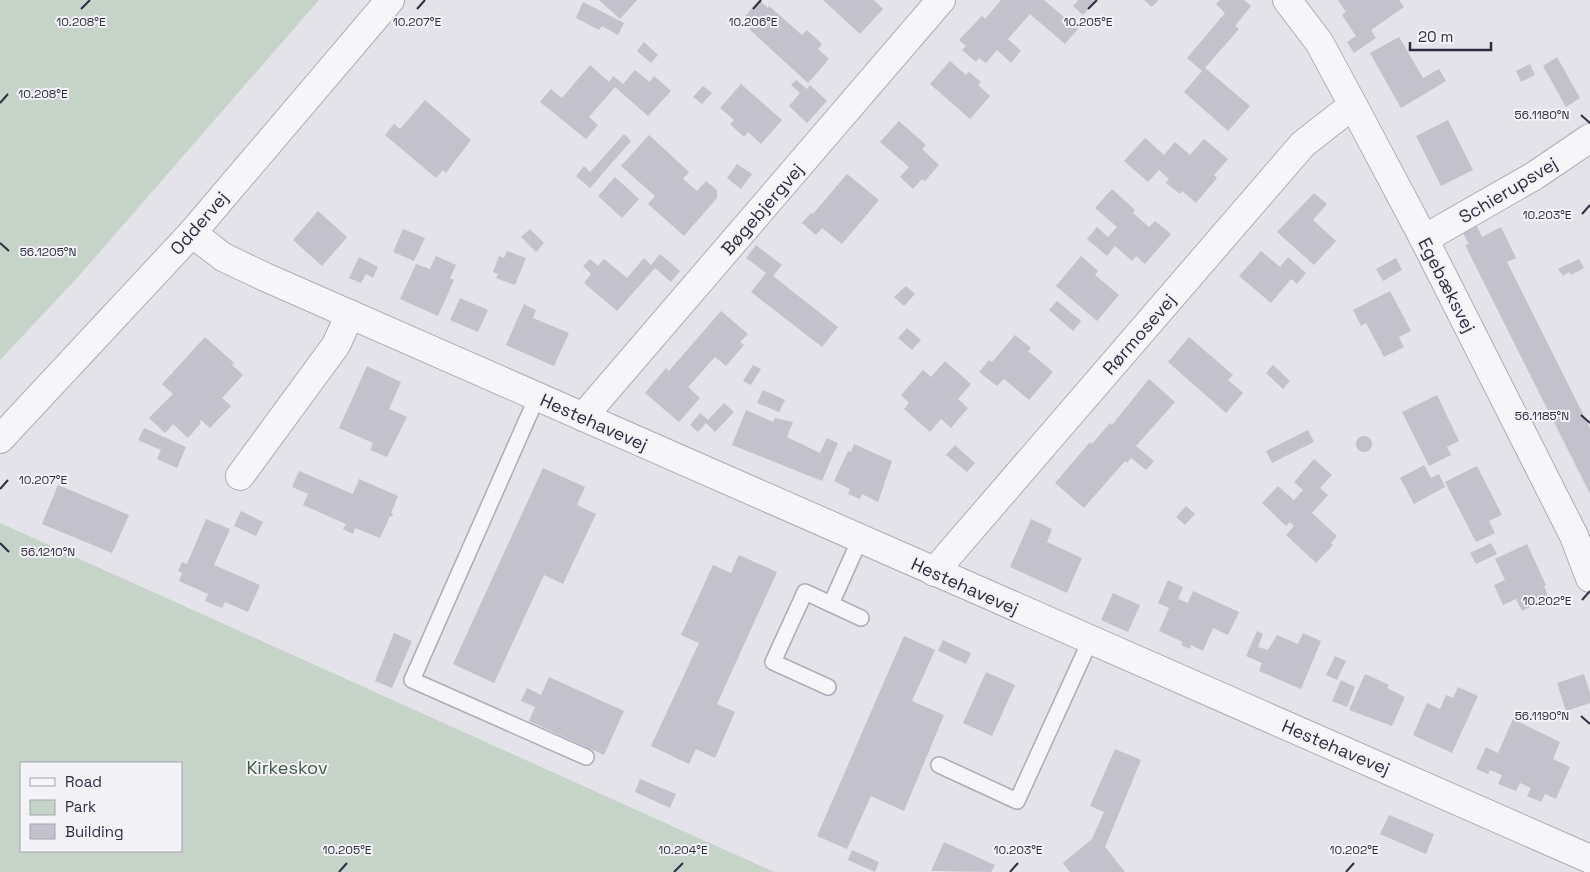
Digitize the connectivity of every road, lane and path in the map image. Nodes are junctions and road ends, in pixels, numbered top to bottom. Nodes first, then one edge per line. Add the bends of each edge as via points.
1 (390, 0) edge
2 (941, 0) edge
3 (1287, 0) edge
4 (1353, 105) junction
5 (1590, 138) edge
6 (192, 234) junction
7 (1424, 240) junction
8 (350, 314) junction
9 (537, 397) junction
10 (583, 417) junction
11 (0, 439) edge
12 (240, 476) dead end
13 (860, 539) junction
14 (934, 572) junction
15 (1590, 578) edge
16 (831, 604) junction
17 (861, 618) dead end
18 (1090, 641) junction
19 (828, 687) dead end
20 (586, 758) dead end
21 (939, 765) dead end
22 (1587, 854) edge

1 - 6 street, Oddervej
2 - 10 street, Bøgebjergvej
3 - 4 street, Egebæksvej via 1319,42
4 - 7 street, Egebæksvej
4 - 14 street, Rørmosevej via 1303,144
5 - 7 street, Schierupsvej via 1534,176
6 - 8 street, Hestehavevej via 223,257
6 - 11 street, Oddervej
7 - 15 street, Egebæksvej via 1574,536
8 - 9 street, Hestehavevej
8 - 12 street via 336,345
9 - 10 street, Hestehavevej
9 - 20 lane via 412,680
10 - 13 street, Hestehavevej
13 - 14 street, Hestehavevej
13 - 16 lane
14 - 18 street, Hestehavevej
16 - 17 lane
16 - 19 lane via 805,592 773,662
18 - 21 lane via 1017,801
18 - 22 street, Hestehavevej

